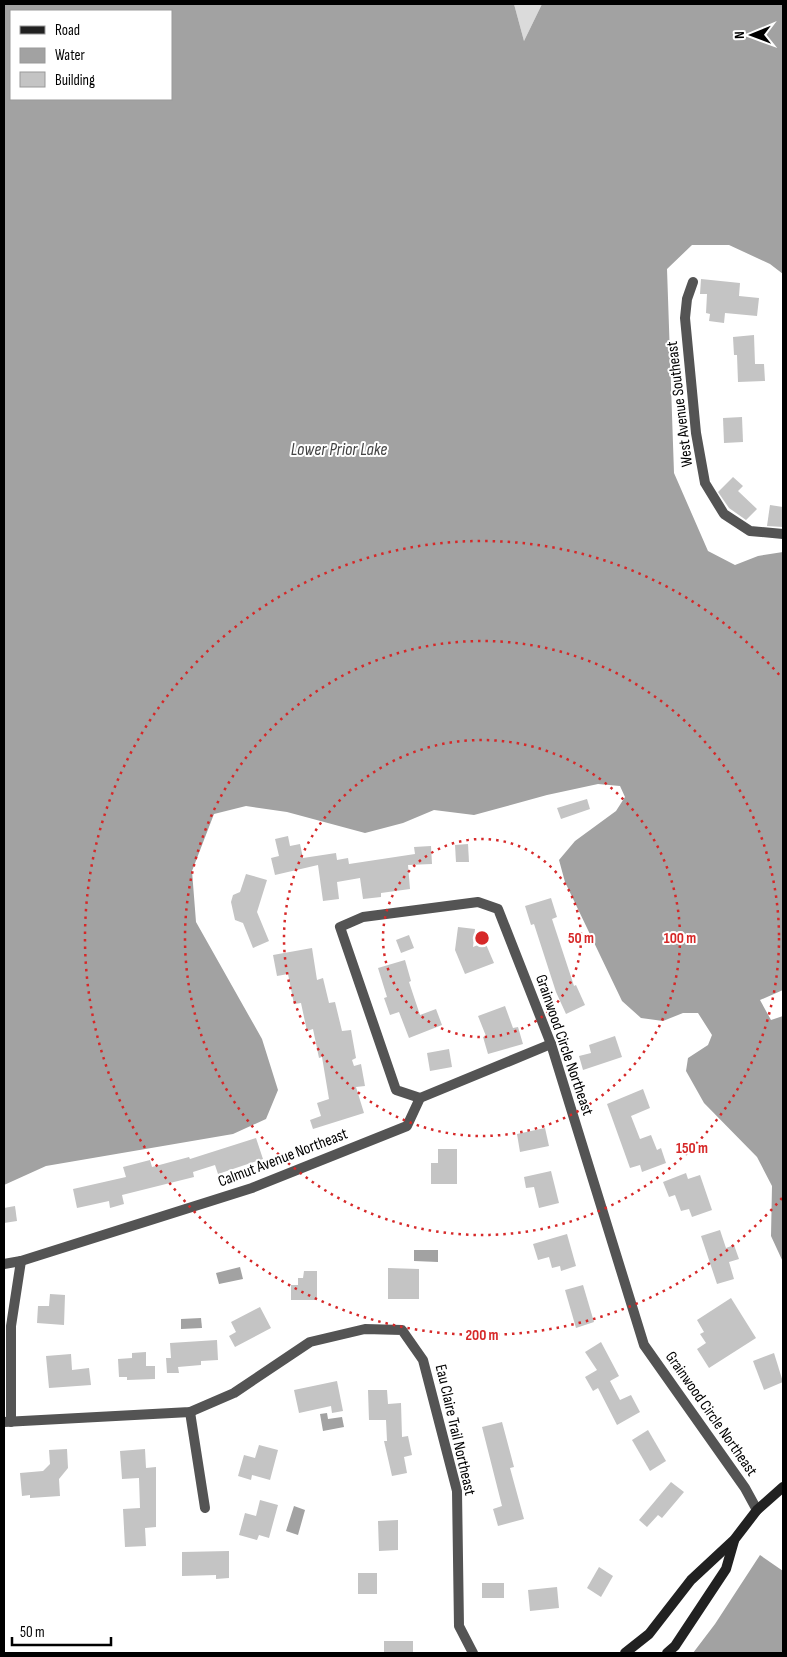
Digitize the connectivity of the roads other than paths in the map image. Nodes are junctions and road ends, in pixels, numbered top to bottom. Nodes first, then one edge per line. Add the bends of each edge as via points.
1 (693, 282) dead end
2 (783, 534) edge
3 (551, 1044) junction
4 (420, 1098) junction
5 (20, 1261) junction
6 (4, 1264) edge
7 (190, 1412) junction
8 (7, 1422) edge
9 (783, 1487) edge
10 (205, 1508) dead end
11 (757, 1510) junction
12 (734, 1540) junction
13 (473, 1653) edge
14 (625, 1653) edge
15 (667, 1653) edge

1 - 2 street, West Avenue Southeast via 685,318 696,433 705,483 724,514 750,531
3 - 4 street
3 - 4 street, Grainwood Circle Northeast via 498,909 478,902 363,917 340,927 396,1090
3 - 11 street, Grainwood Circle Northeast via 644,1345 745,1488
4 - 5 street, Calmut Avenue Northeast via 406,1126 252,1188
5 - 6 street, Calmut Avenue Northeast
5 - 8 street via 11,1326
7 - 8 street, Eau Claire Trail Northeast
7 - 10 street
7 - 13 street, Eau Claire Trail Northeast via 234,1393 310,1342 365,1329 402,1330 423,1360 457,1491 459,1626
9 - 11 main road
11 - 12 main road
12 - 14 main road via 691,1580 649,1634
12 - 15 main road via 726,1569 675,1646

